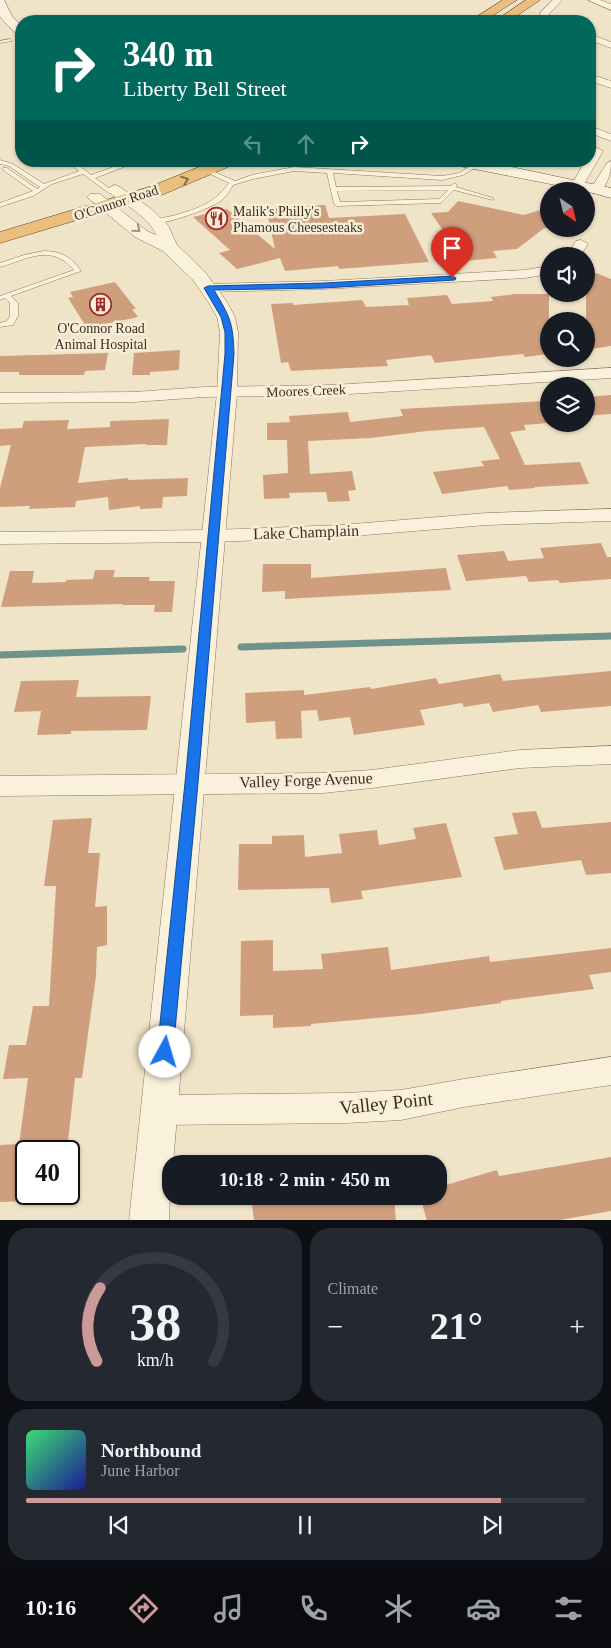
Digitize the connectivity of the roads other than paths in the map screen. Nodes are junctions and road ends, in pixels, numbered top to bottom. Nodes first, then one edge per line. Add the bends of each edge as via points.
1 (511, 0) edge
2 (534, 0) edge
3 (558, 0) edge
4 (592, 0) edge
5 (0, 3) edge
6 (611, 7) edge
7 (486, 15) edge
8 (510, 15) edge
9 (544, 15) edge
10 (15, 26) edge
11 (3, 38) edge
12 (596, 39) edge
13 (15, 45) edge
14 (611, 45) edge
15 (597, 50) dead end
16 (596, 79) edge
17 (611, 85) edge
18 (596, 132) edge
19 (611, 138) edge
20 (596, 151) edge
21 (611, 153) edge
22 (0, 162) edge
23 (611, 165) edge
24 (0, 167) edge
25 (77, 167) edge
26 (119, 167) edge
27 (179, 167) edge
28 (216, 167) edge
29 (486, 167) edge
30 (586, 167) edge
31 (460, 168) edge
32 (330, 170) junction
33 (208, 171) junction
34 (83, 172) junction
35 (91, 177) junction
36 (558, 182) edge
37 (579, 182) edge
38 (235, 183) junction
39 (44, 187) junction
40 (452, 188) junction
41 (334, 189) junction
42 (36, 191) junction
43 (604, 192) edge
44 (111, 197) junction
45 (491, 199) dead end
46 (0, 200) edge
47 (3, 204) edge
48 (156, 222) junction
49 (0, 224) edge
50 (0, 238) edge
51 (581, 244) dead end
52 (169, 247) junction
53 (579, 247) edge
54 (0, 265) edge
55 (540, 272) edge
56 (208, 288) junction
57 (3, 297) edge
58 (0, 325) edge
59 (611, 373) edge
60 (227, 393) junction
61 (0, 398) edge
62 (611, 515) edge
63 (214, 536) junction
64 (0, 538) edge
65 (611, 755) edge
66 (192, 783) junction
67 (0, 786) edge
68 (611, 1071) edge
69 (159, 1110) junction
70 (149, 1220) edge

1 - 7 highway
2 - 8 highway
3 - 9 street
4 - 6 street
5 - 10 main road via 6,17
11 - 13 main road
12 - 14 street
14 - 15 street
16 - 17 street
18 - 19 street
20 - 21 street
22 - 39 lane via 11,165
23 - 43 street
24 - 42 lane
25 - 34 lane
26 - 35 lane
27 - 44 highway, O'Connor Road
28 - 33 highway, O'Connor Road
29 - 36 main road
30 - 37 street
31 - 32 lane via 442,178
31 - 40 lane
32 - 38 lane via 294,169
32 - 41 lane
33 - 38 lane
44 -> 33 highway, O'Connor Road
34 - 35 lane
34 - 39 lane
35 - 44 lane
38 - 48 lane via 216,202
39 - 42 lane
40 - 41 lane
40 - 41 lane via 441,201 337,204
40 - 45 lane
42 - 47 lane
44 - 48 street
44 - 49 highway, O'Connor Road
44 - 50 highway, O'Connor Road
44 -> 52 street via 140,234
46 - 47 lane
48 - 52 street via 162,228
51 - 53 street
52 - 56 street
54 - 57 lane via 40,253 57,253 78,269 74,274
55 - 56 street via 324,286
56 - 60 street via 226,317 229,332
57 - 58 lane via 14,303 14,316 10,323
59 - 60 street, Moores Creek via 333,390
60 - 61 street, Moores Creek
60 - 63 street
62 - 63 street, Lake Champlain via 487,519 341,531
63 - 64 street, Lake Champlain
63 - 66 street
65 - 66 street, Valley Forge Avenue via 520,759 323,783
66 - 67 street, Valley Forge Avenue
66 - 69 street
68 - 69 street, Valley Point via 401,1104 346,1108
69 - 70 street

